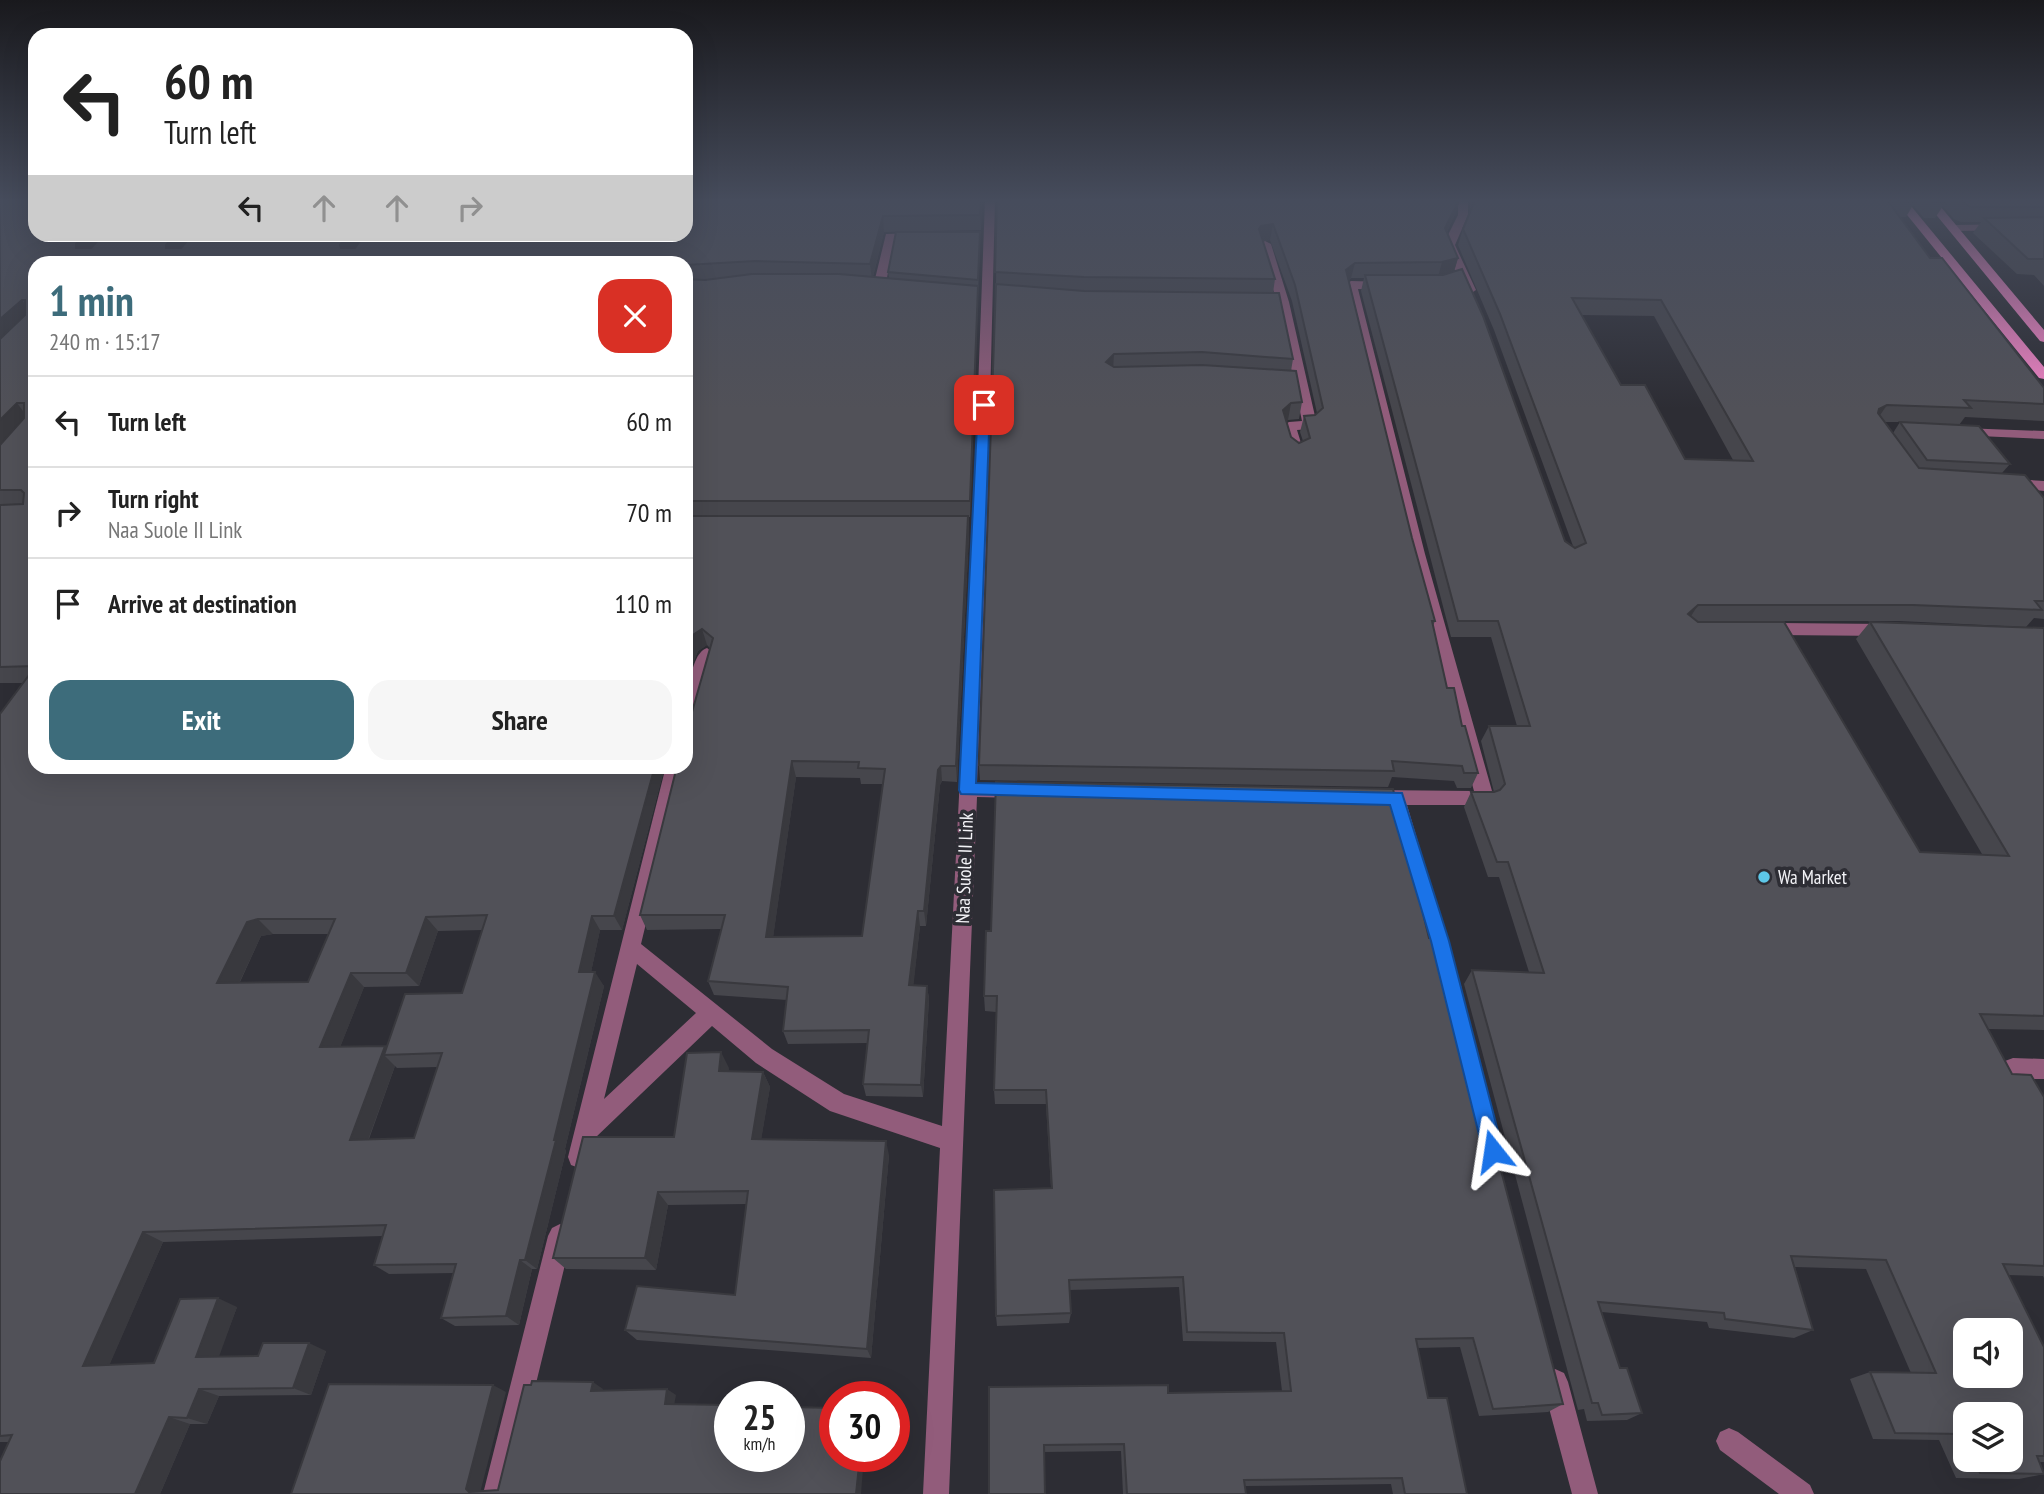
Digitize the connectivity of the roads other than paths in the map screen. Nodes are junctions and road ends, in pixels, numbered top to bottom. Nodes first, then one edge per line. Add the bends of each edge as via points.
1 (883, 270) edge
2 (985, 270) edge
3 (1270, 270) edge
4 (1455, 270) edge
5 (1957, 270) edge
6 (1988, 270) edge
7 (1401, 285) edge
8 (879, 287) edge
9 (1477, 308) edge
10 (2044, 338) edge
11 (2044, 376) edge
12 (1946, 431) edge
13 (2044, 435) edge
14 (1297, 453) edge
15 (2004, 484) edge
16 (2044, 486) edge
17 (1743, 629) edge
18 (1899, 630) edge
19 (707, 654) edge
20 (693, 703) edge
21 (672, 774) edge
22 (967, 790) junction
23 (1032, 791) edge
24 (1358, 797) edge
25 (1396, 798) junction
26 (632, 948) junction
27 (1457, 1008) edge
28 (711, 1013) junction
29 (2044, 1069) edge
30 (2044, 1119) edge
31 (585, 1132) junction
32 (952, 1140) junction
33 (575, 1172) edge
34 (565, 1213) edge
35 (1548, 1355) edge
36 (1729, 1441) dead end
37 (496, 1494) edge
38 (936, 1494) edge
39 (1586, 1494) edge
40 (1801, 1494) edge

1 - 8 street
2 - 22 street, Naa Suole II Link
3 - 14 street via 1295,381 1310,425 1289,426
4 - 9 street
5 - 11 main road
6 - 10 main road
7 - 25 street via 1351,285 1417,554 1485,799
12 - 13 street
15 - 16 street
17 - 18 street
19 - 20 street
21 - 26 street
22 - 23 street
22 - 32 street, Naa Suole II Link
24 - 25 street
25 - 27 street
26 - 28 street
26 - 31 street
28 - 31 street
28 - 32 street via 764,1056 838,1103
29 - 30 street via 2013,1068
31 - 33 street
32 - 38 street, Naa Suole II Link
34 - 37 street
35 - 39 street
36 - 40 street

